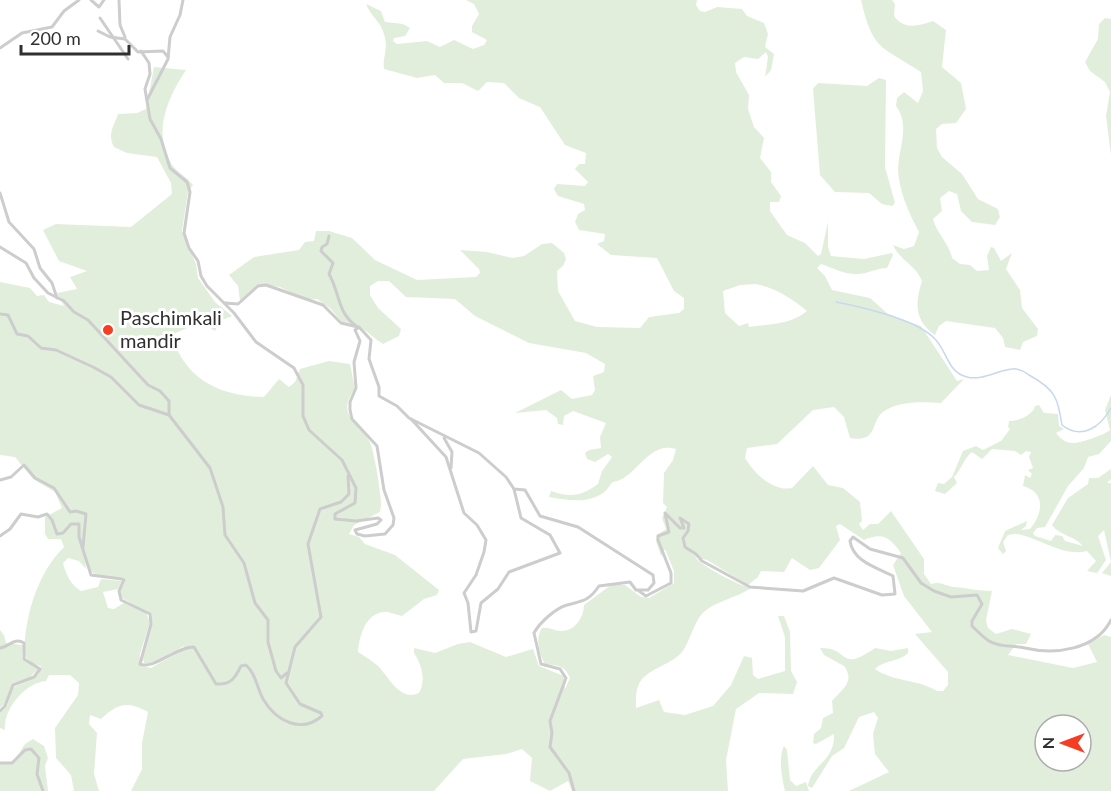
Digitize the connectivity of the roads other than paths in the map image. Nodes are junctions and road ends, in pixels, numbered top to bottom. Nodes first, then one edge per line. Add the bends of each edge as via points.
1 (79, 0) edge
2 (91, 0) edge
3 (104, 0) edge
4 (119, 0) edge
5 (183, 0) edge
6 (100, 18) dead end
7 (98, 31) dead end
8 (116, 37) junction
9 (126, 39) junction
10 (0, 48) edge
11 (141, 51) junction
12 (168, 57) junction
13 (129, 59) dead end
14 (147, 100) junction
15 (0, 193) edge
16 (329, 236) dead end
17 (0, 247) edge
18 (58, 300) junction
19 (223, 302) junction
20 (0, 314) edge
21 (358, 327) junction
22 (169, 415) junction
23 (409, 418) junction
24 (443, 436) junction
25 (451, 470) junction
26 (348, 474) junction
27 (0, 480) edge
28 (514, 489) junction
29 (0, 536) edge
30 (82, 549) junction
31 (639, 591) junction
32 (1111, 620) edge
33 (0, 648) edge
34 (287, 673) junction
35 (0, 711) edge
36 (0, 763) edge
37 (43, 791) edge
38 (574, 791) edge

1 - 10 street via 52,27 22,33
2 - 3 street via 99,7
4 - 9 street via 120,25
5 - 12 street via 170,37
6 - 8 street
7 - 8 street
8 - 9 street
8 - 13 street
9 - 11 street via 134,50
11 - 12 street via 163,51
11 - 14 street via 149,63
12 - 14 street
14 - 19 street via 150,119 161,138 170,168 187,182 190,192 183,226 185,240 207,286
15 - 18 street via 9,222 34,249
16 - 21 street via 321,252 333,263 329,274 342,314
17 - 18 street via 26,263 34,278
18 - 22 street via 88,320 148,385 165,396
19 - 21 street via 238,304 258,286 266,285 322,305 341,323
19 - 26 street via 256,342 294,368 303,385 303,416 309,430 342,460
20 - 22 street via 8,315 17,334 28,336 41,348 56,350 93,367 111,377 139,405
21 - 23 street via 371,340 369,359 379,396
21 - 26 street via 355,330 360,341 353,366 356,388 350,410 352,419 370,435 380,453 378,463 394,518 388,533 365,536 356,532 377,524 381,520 378,518 335,519 335,514 347,510 357,500
22 - 34 street via 210,468 222,507 225,535 244,563 255,603 268,620 268,642 276,671 282,678
23 - 24 street
23 - 25 street via 446,458
24 - 25 street via 452,452
24 - 28 street via 479,453
25 - 28 street via 464,513 486,540 482,561 464,593 471,632 476,631 482,603 509,572 560,553 550,536 521,518
26 - 34 street via 349,494 320,508 310,534 309,551 321,617 295,647
27 - 30 street via 11,477 24,465 35,478 54,488 65,509 86,514
28 - 31 street via 525,490 540,516 578,527 653,575 654,583 648,590
29 - 30 street via 21,514 38,518 47,514 57,534 71,524 79,524
30 - 34 street via 91,575 122,579 121,600 150,614 140,664 151,665 180,648 194,647 216,684 230,682 246,665 261,697 283,720 299,726 317,720 321,713 300,704 288,689
31 - 32 street via 646,596 671,583 658,540 670,529 665,513 680,528 684,528 680,518 689,524 683,538 685,547 702,561 750,587 803,591 834,578 882,595 895,594 892,576 856,556 850,541 854,537 870,549 903,558 918,579 934,591 951,597 977,595 982,603 972,626 990,642 1005,647 1058,651 1082,646 1103,634
31 - 38 street via 630,582 599,586 588,599 553,613 534,633 541,664 560,669 567,678 550,721 550,747 569,773
33 - 35 street via 21,641 24,659 40,669 34,677 13,685
36 - 37 street via 12,763 31,749 39,758 37,774

